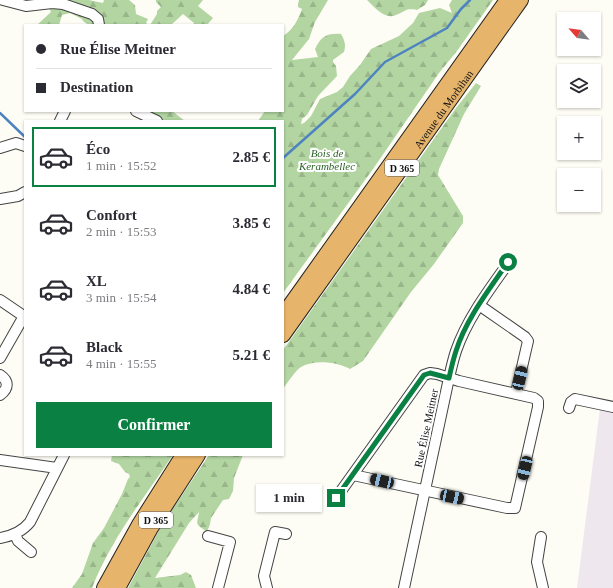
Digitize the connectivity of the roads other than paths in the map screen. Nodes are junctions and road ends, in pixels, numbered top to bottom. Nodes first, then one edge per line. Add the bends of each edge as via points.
1 (3, 0) edge
2 (507, 0) edge
3 (521, 0) edge
4 (99, 24) edge
5 (138, 112) edge
6 (155, 120) edge
7 (24, 146) edge
8 (0, 148) edge
9 (24, 193) edge
10 (0, 199) edge
11 (508, 262) dead end
12 (0, 300) edge
13 (479, 305) junction
14 (284, 314) edge
15 (24, 316) edge
16 (284, 334) edge
17 (0, 358) edge
18 (0, 375) edge
19 (449, 378) junction
20 (516, 393) junction
21 (0, 394) edge
22 (613, 407) edge
23 (569, 408) dead end
24 (63, 456) edge
25 (183, 456) edge
26 (197, 456) edge
27 (0, 460) edge
28 (57, 468) junction
29 (353, 475) junction
30 (425, 491) junction
31 (336, 498) dead end
32 (15, 534) junction
33 (286, 534) dead end
34 (208, 536) dead end
35 (541, 537) dead end
36 (0, 538) edge
37 (31, 552) dead end
38 (104, 588) edge
39 (118, 588) edge
40 (218, 588) edge
41 (267, 588) edge
42 (404, 588) edge
43 (543, 588) edge

1 - 4 street via 26,6 63,4 92,14 98,19
2 - 14 highway, Avenue du Morbihan / D 365
3 - 16 highway, Avenue du Morbihan / D 365
5 - 6 street
7 - 8 street via 16,143
9 - 10 street
11 - 13 street, Rue Élise Meitner
12 - 15 street
13 - 19 street, Rue Élise Meitner via 458,345
13 - 20 street via 528,341
15 - 17 street
18 - 21 street via 8,382 5,391
19 - 20 street
19 - 29 street via 430,373 424,375
19 - 30 street, Rue Élise Meitner
20 - 30 street via 538,401 515,508
22 - 23 street via 575,399
24 - 28 street
25 - 38 highway, D 365 via 140,523
26 - 39 highway, D 365
27 - 28 street
28 - 32 street via 30,522
29 - 30 street
29 - 31 street
30 - 42 street, Rue Élise Meitner
32 - 36 street
32 - 37 street via 18,541
33 - 41 street via 275,532 264,576
34 - 40 street via 230,542
35 - 43 street via 537,562

